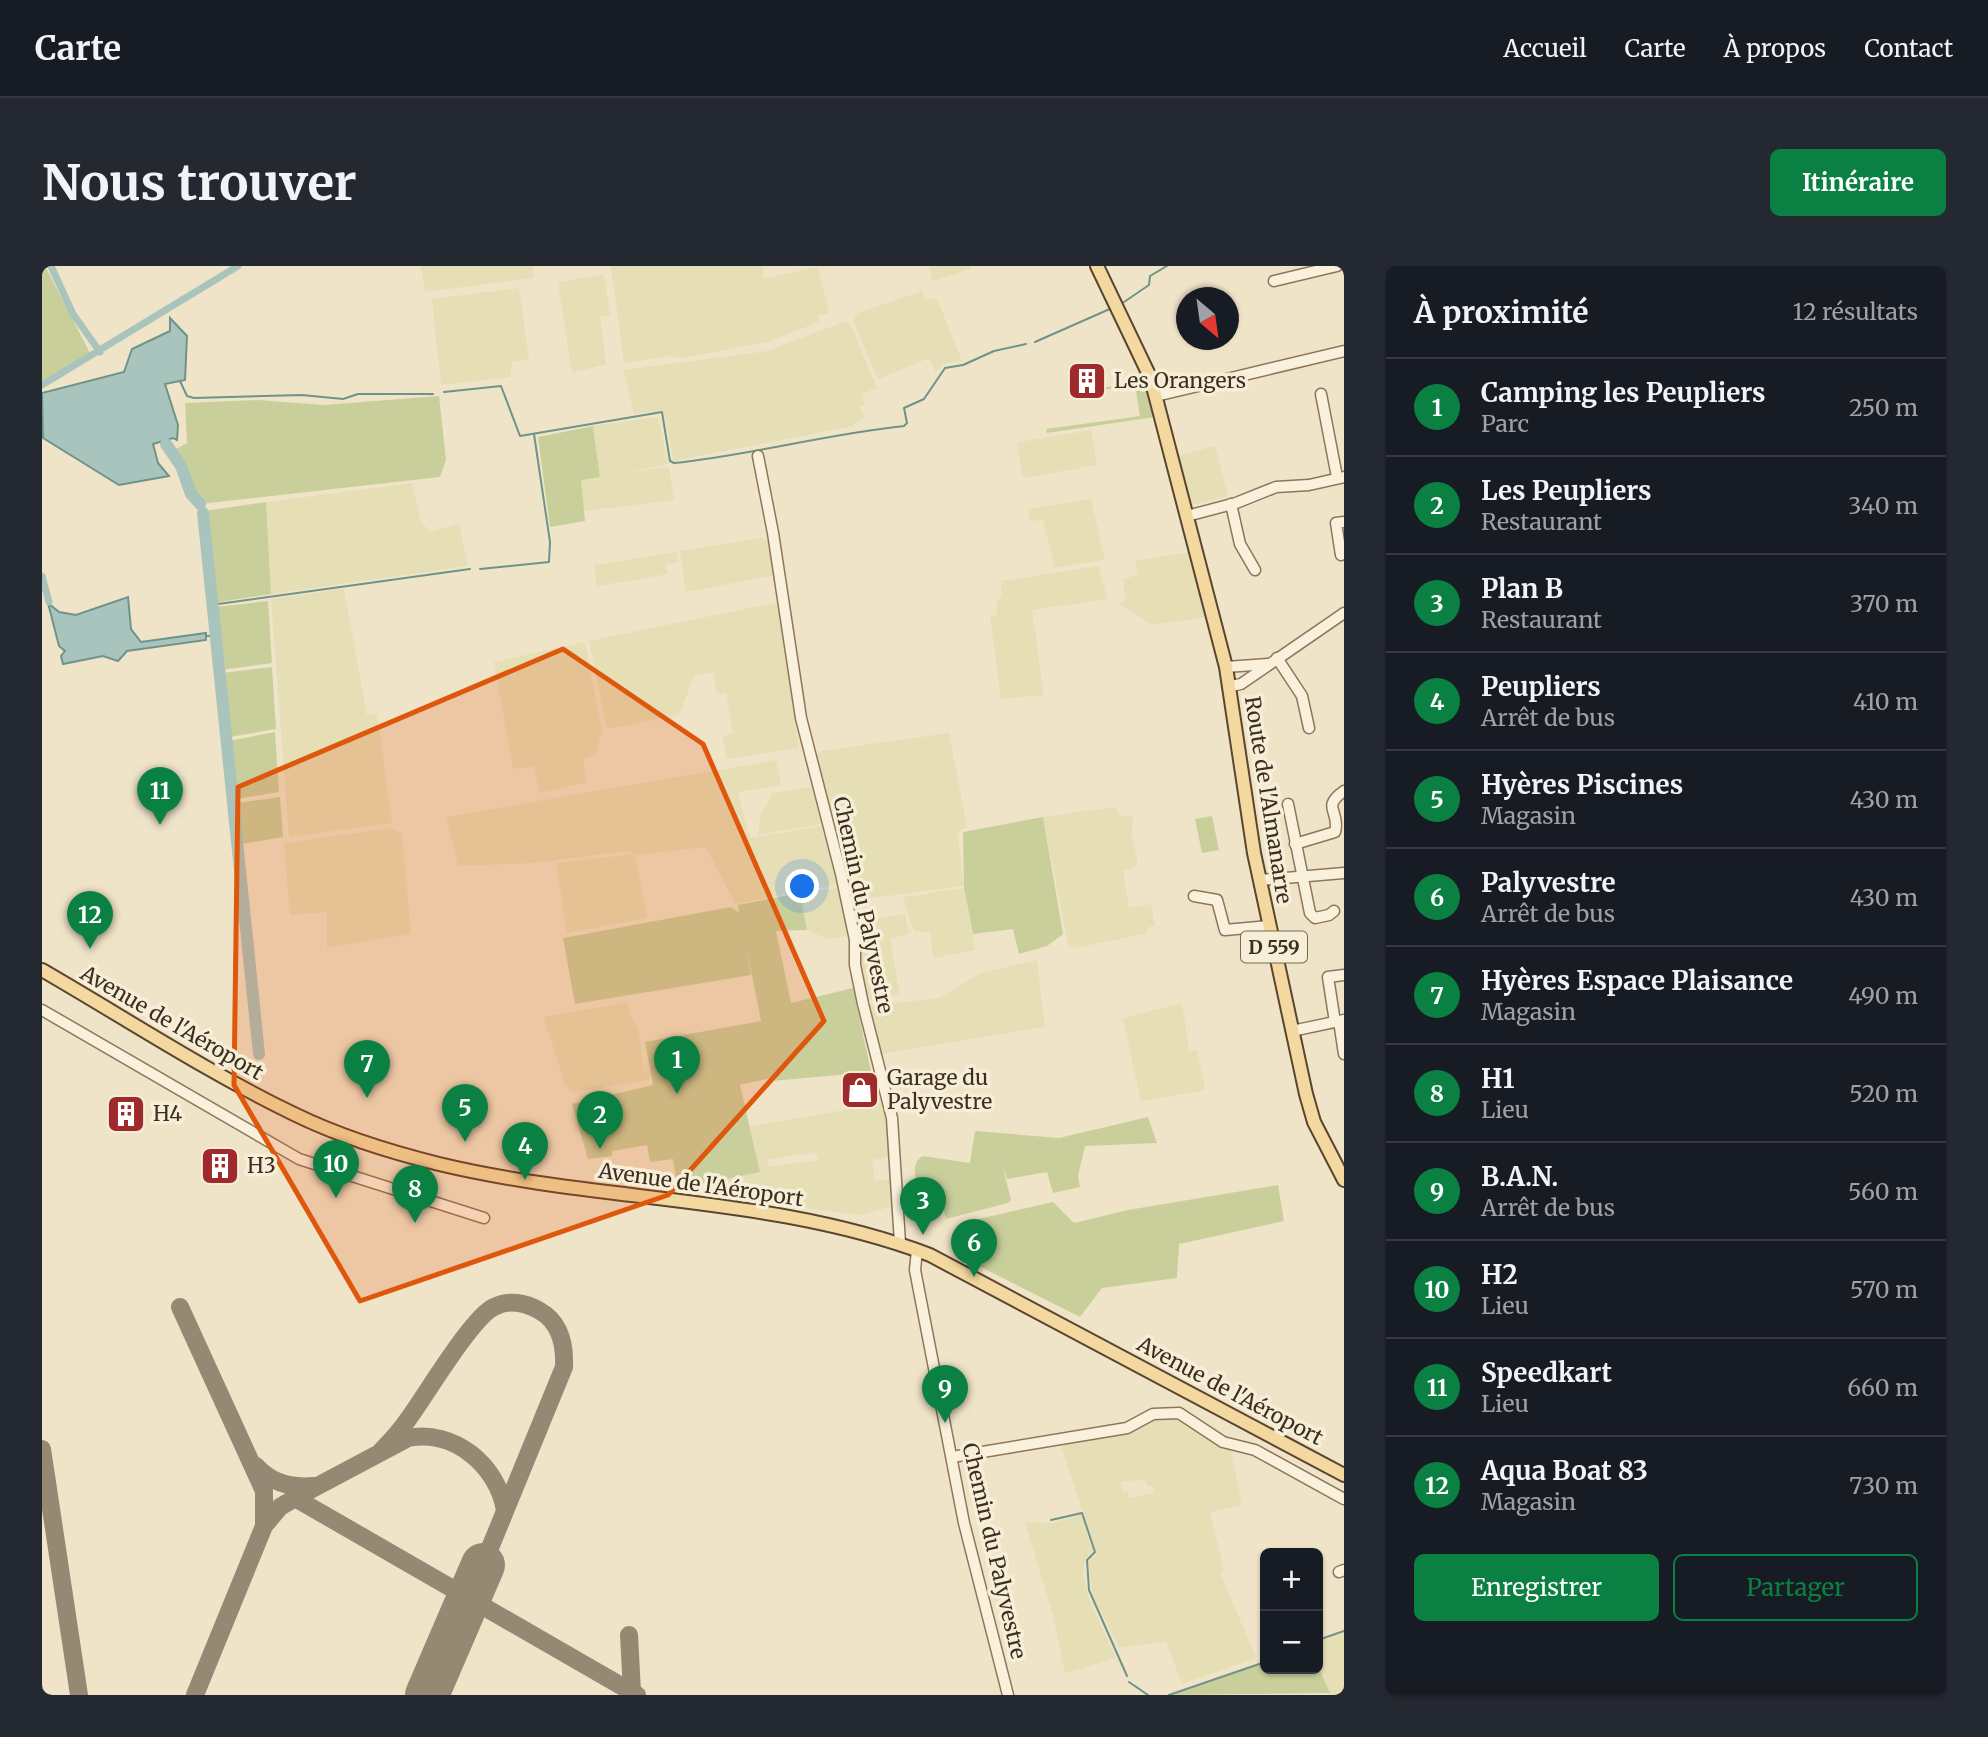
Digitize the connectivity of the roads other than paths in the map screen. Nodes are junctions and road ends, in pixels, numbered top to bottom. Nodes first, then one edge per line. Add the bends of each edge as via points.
1 (1097, 266) edge
2 (1332, 267) edge
3 (1274, 281) dead end
4 (1344, 351) edge
5 (1321, 394) dead end
6 (1156, 396) junction
7 (758, 456) dead end
8 (1340, 477) edge
9 (1231, 504) junction
10 (1187, 516) junction
11 (1344, 522) edge
12 (1341, 555) dead end
13 (1255, 570) dead end
14 (1344, 613) edge
15 (1273, 661) junction
16 (1226, 667) junction
17 (1231, 686) junction
18 (1308, 728) dead end
19 (1344, 791) edge
20 (1288, 804) dead end
21 (1295, 844) junction
22 (1344, 873) edge
23 (1301, 876) junction
24 (1260, 880) junction
25 (1194, 896) dead end
26 (1334, 911) dead end
27 (1269, 926) junction
28 (42, 970) edge
29 (1344, 975) edge
30 (42, 1010) edge
31 (1339, 1021) edge
32 (1292, 1031) junction
33 (1344, 1054) edge
34 (1344, 1180) edge
35 (484, 1218) dead end
36 (900, 1243) junction
37 (918, 1250) junction
38 (952, 1457) junction
39 (1344, 1475) edge
40 (1344, 1499) edge
41 (1008, 1695) edge

1 - 6 main road, D 559
2 - 3 street
4 - 6 street
5 - 8 street
6 - 10 main road, D 559
7 - 36 street, Chemin du Palyvestre via 801,718 841,874 863,1004 892,1118
8 - 9 street via 1276,487
9 - 10 street
9 - 13 street via 1240,544
10 - 16 main road, D 559
11 - 12 street via 1336,523
14 - 15 street
15 - 16 street
15 - 17 street
15 - 18 street via 1302,696
16 - 17 main road, Route de l'Almanarre / D 559
17 - 24 main road, Route de l'Almanarre / D 559 via 1242,788
19 - 21 street via 1331,806 1335,832
20 - 21 street
21 - 23 street
22 - 23 street
23 - 24 street
23 - 26 street via 1310,913 1315,918
24 - 27 main road, Route de l'Almanarre / D 559
25 - 27 street via 1217,900 1225,930
27 - 32 main road, Route de l'Almanarre / D 559
28 - 36 main road, Avenue de l'Aéroport via 265,1100 329,1129 394,1150 480,1173 798,1217
29 - 31 street via 1328,977
30 - 35 street via 299,1159
31 - 32 street
31 - 33 street
32 - 34 main road, Route de l'Almanarre / D 559 via 1312,1115
36 - 37 main road, Avenue de l'Aéroport
37 - 38 street, Chemin du Palyvestre via 915,1270
37 - 39 main road, Avenue de l'Aéroport
38 - 40 street via 1127,1428 1153,1414 1179,1413 1223,1442 1255,1450
38 - 41 street, Chemin du Palyvestre

